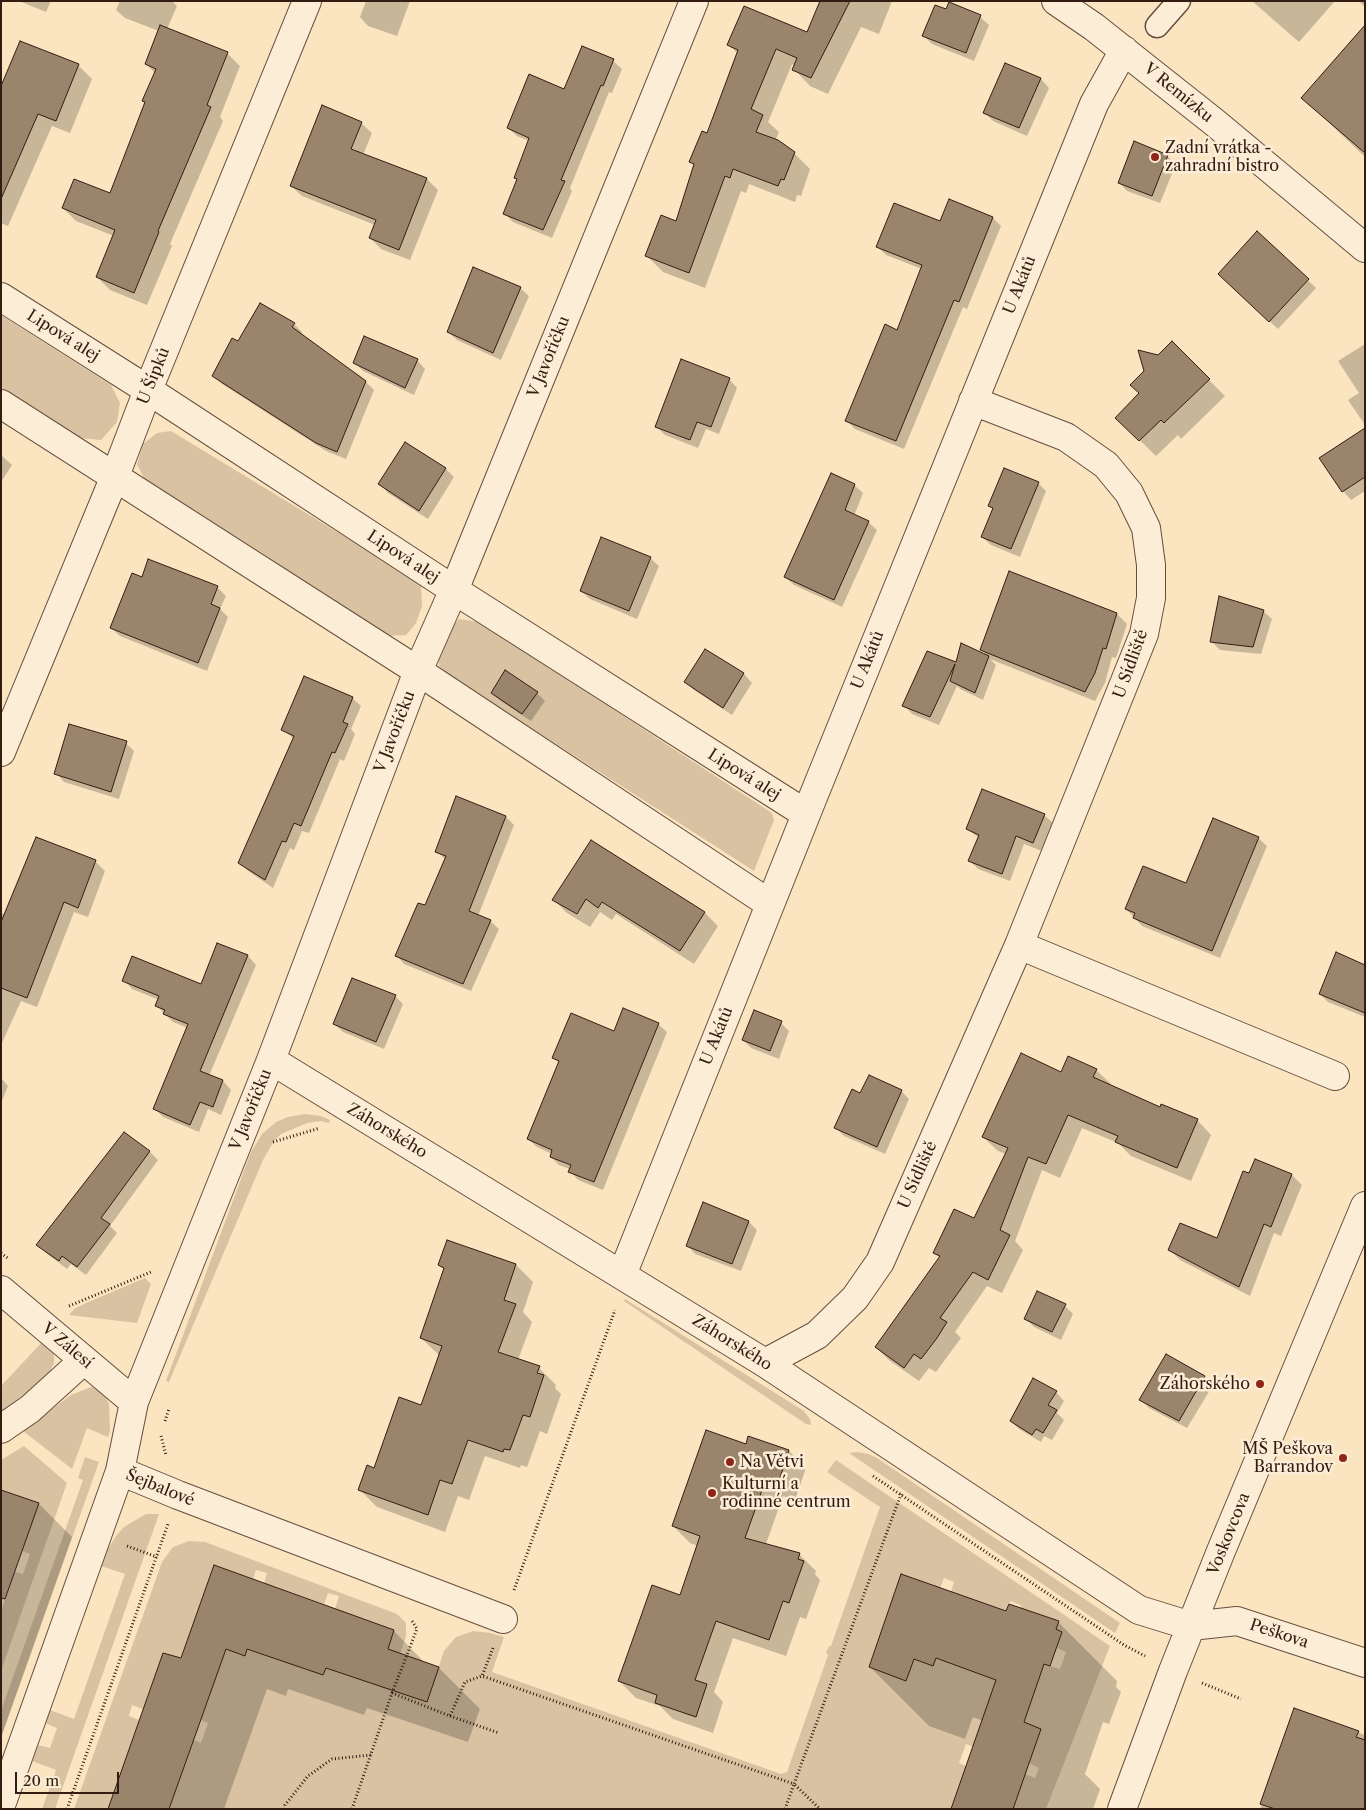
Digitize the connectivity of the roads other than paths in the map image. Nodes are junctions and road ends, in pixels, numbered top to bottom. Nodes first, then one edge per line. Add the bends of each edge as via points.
1 (307, 1) edge
2 (694, 1) edge
3 (1056, 1) edge
4 (1179, 1) edge
5 (1157, 26) dead end
6 (1124, 50) junction
7 (1365, 248) edge
8 (1, 297) edge
9 (148, 390) junction
10 (973, 401) junction
11 (1, 404) edge
12 (115, 476) junction
13 (454, 590) junction
14 (418, 671) junction
15 (1, 752) edge
16 (806, 814) junction
17 (770, 904) junction
18 (1019, 945) junction
19 (271, 1060) junction
20 (1335, 1076) dead end
21 (1365, 1206) edge
22 (622, 1275) junction
23 (1, 1290) edge
24 (84, 1360) junction
25 (765, 1363) junction
26 (134, 1402) junction
27 (1, 1428) edge
28 (120, 1471) junction
29 (503, 1620) road end
30 (1191, 1626) junction
31 (1365, 1663) edge
32 (1, 1804) edge
33 (1122, 1809) edge

1 - 9 street, U Šípků
2 - 13 street, V Javoříčku
3 - 6 street, V Remízku
4 - 5 street
6 - 7 street, V Remízku
6 - 10 street, U Akátů via 1094,104
8 - 9 street, Lipová alej
9 - 12 street, U Šípků
9 - 13 street, Lipová alej
10 - 16 street, U Akátů
10 - 18 street, U Sídliště via 1066,438 1106,466 1129,493 1146,528 1151,565 1151,598 1144,634
11 - 12 street
12 - 14 street
12 - 15 street, U Šípků
13 - 14 street, V Javoříčku
13 - 16 street, Lipová alej
14 - 17 street
14 - 19 street, V Javoříčku
16 - 17 street, U Akátů
17 - 22 street, U Akátů
18 - 20 street
18 - 25 street, U Sídliště via 880,1262 856,1298 817,1336
19 - 22 street, Záhorského
19 - 26 street, V Javoříčku
21 - 30 street, Voskovcova
22 - 25 street, Záhorského
23 - 24 street, V Zálesí
24 - 26 street, V Zálesí
24 - 27 street via 30,1409
25 - 30 street, Záhorského via 1139,1610
26 - 28 street, V Javoříčku
28 - 29 street, Šejbalové
28 - 32 street, Šejbalové
30 - 31 street, Peškova via 1238,1620
30 - 33 street, Voskovcova

